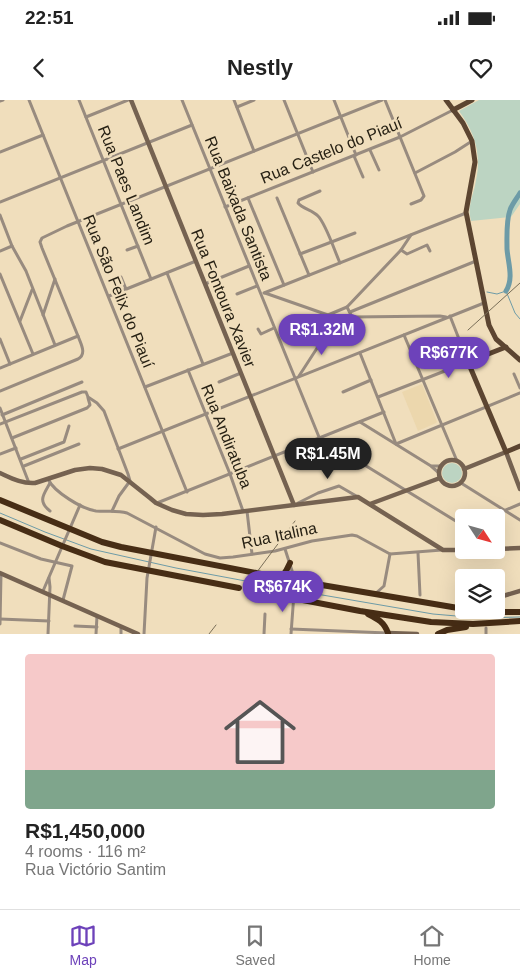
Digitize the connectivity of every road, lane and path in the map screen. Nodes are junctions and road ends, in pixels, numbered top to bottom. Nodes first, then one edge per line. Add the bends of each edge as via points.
1 (29, 100) edge
2 (79, 100) edge
3 (130, 100) edge
4 (182, 100) edge
5 (234, 100) edge
6 (254, 100) edge
7 (284, 100) edge
8 (334, 100) edge
9 (384, 100) edge
10 (446, 100) edge
11 (472, 100) edge
12 (236, 107) junction
13 (453, 110) junction
14 (340, 117) junction
15 (86, 118) junction
16 (192, 125) junction
17 (298, 133) junction
18 (43, 134) junction
19 (400, 137) junction
20 (472, 141) junction
21 (148, 142) junction
22 (370, 150) junction
23 (254, 151) junction
24 (0, 152) edge
25 (355, 156) junction
26 (104, 161) junction
27 (210, 169) junction
28 (379, 170) dead end
29 (313, 172) junction
30 (415, 173) junction
31 (363, 177) dead end
32 (60, 178) junction
33 (166, 186) junction
34 (320, 191) dead end
35 (248, 198) junction
36 (277, 198) dead end
37 (0, 202) edge
38 (122, 204) junction
39 (411, 204) dead end
40 (225, 207) junction
41 (466, 212) junction
42 (0, 215) edge
43 (78, 222) junction
44 (4, 226) junction
45 (0, 228) edge
46 (355, 233) dead end
47 (411, 234) junction
48 (331, 242) junction
49 (12, 246) junction
50 (138, 246) junction
51 (126, 250) dead end
52 (401, 250) junction
53 (0, 251) edge
54 (430, 251) dead end
55 (300, 254) junction
56 (196, 261) junction
57 (476, 261) junction
58 (340, 263) junction
59 (249, 266) junction
60 (166, 273) junction
61 (0, 275) edge
62 (309, 275) junction
63 (121, 276) dead end
64 (55, 278) junction
65 (151, 279) junction
66 (206, 284) junction
67 (284, 285) junction
68 (257, 286) junction
69 (33, 290) junction
70 (126, 290) junction
71 (237, 294) dead end
72 (262, 294) junction
73 (109, 296) junction
74 (485, 303) junction
75 (347, 306) junction
76 (350, 312) junction
77 (43, 315) junction
78 (328, 315) junction
79 (352, 317) junction
80 (448, 317) junction
81 (20, 322) junction
82 (332, 325) junction
83 (274, 328) junction
84 (258, 329) dead end
85 (404, 335) junction
86 (78, 336) junction
87 (0, 339) edge
88 (500, 343) junction
89 (55, 345) junction
90 (506, 347) junction
91 (499, 350) junction
92 (233, 352) junction
93 (360, 352) junction
94 (33, 354) junction
95 (520, 360) edge
96 (468, 362) junction
97 (10, 364) junction
98 (202, 364) junction
99 (0, 368) edge
100 (188, 370) junction
101 (241, 373) junction
102 (514, 374) dead end
103 (299, 376) junction
104 (294, 378) junction
105 (423, 379) junction
106 (371, 380) junction
107 (82, 382) dead end
108 (219, 382) dead end
109 (144, 387) junction
110 (520, 388) edge
111 (0, 391) edge
112 (343, 392) dead end
113 (520, 393) edge
114 (250, 396) junction
115 (378, 397) junction
116 (88, 398) junction
117 (487, 407) junction
118 (0, 408) edge
119 (384, 412) junction
120 (206, 414) junction
121 (2, 415) junction
122 (359, 421) junction
123 (5, 422) junction
124 (0, 424) edge
125 (442, 425) junction
126 (70, 426) dead end
127 (162, 432) junction
128 (319, 437) junction
129 (12, 438) junction
130 (79, 444) dead end
131 (396, 444) junction
132 (520, 446) edge
133 (16, 448) junction
134 (118, 449) junction
135 (506, 452) junction
136 (0, 454) edge
137 (275, 456) junction
138 (21, 460) junction
139 (457, 461) junction
140 (23, 466) junction
141 (431, 466) junction
142 (441, 466) junction
143 (464, 469) junction
144 (0, 473) edge
145 (230, 474) junction
146 (439, 475) junction
147 (49, 480) junction
148 (130, 481) junction
149 (29, 483) junction
150 (461, 483) junction
151 (520, 489) edge
152 (406, 491) junction
153 (187, 492) junction
154 (358, 497) junction
155 (0, 500) edge
156 (156, 503) junction
157 (295, 504) junction
158 (370, 504) junction
159 (520, 504) edge
160 (80, 505) junction
161 (503, 509) edge
162 (505, 510) joint
163 (50, 511) dead end
164 (112, 511) junction
165 (245, 511) junction
166 (0, 520) edge
167 (520, 520) edge
168 (455, 521) edge
169 (156, 527) junction
170 (69, 530) junction
171 (0, 543) edge
172 (63, 545) junction
173 (520, 548) edge
174 (285, 549) junction
175 (505, 549) edge
176 (441, 551) junction
177 (455, 551) edge
178 (418, 553) junction
179 (252, 554) junction
180 (390, 554) junction
181 (151, 555) junction
182 (55, 563) junction
183 (290, 563) junction
184 (148, 568) junction
185 (1, 573) edge
186 (48, 578) junction
187 (282, 578) junction
188 (295, 582) junction
189 (384, 586) junction
190 (239, 588) dead end
191 (250, 590) dead end
192 (43, 591) junction
193 (520, 591) edge
194 (50, 594) junction
195 (375, 594) junction
196 (505, 595) edge
197 (293, 596) junction
198 (420, 596) dead end
199 (392, 598) junction
200 (63, 600) junction
201 (455, 605) edge
202 (440, 606) junction
203 (455, 608) edge
204 (360, 611) junction
205 (505, 612) edge
206 (520, 612) edge
207 (265, 614) dead end
208 (97, 616) junction
209 (0, 619) edge
210 (49, 621) junction
211 (520, 621) edge
212 (0, 624) edge
213 (480, 625) junction
214 (75, 626) dead end
215 (121, 626) junction
216 (97, 627) junction
217 (291, 629) junction
218 (339, 632) edge
219 (388, 633) edge
220 (48, 634) edge
221 (96, 634) edge
222 (121, 634) edge
223 (138, 634) edge
224 (144, 634) edge
225 (264, 634) edge
226 (291, 634) edge
227 (416, 634) edge
228 (438, 634) edge
229 (486, 634) edge

1 - 18 street, Rua São Felix do Piauí
2 - 15 street, Rua Paes Landim
3 - 15 street
3 - 21 main road, Rua Fontoura Xavier
4 - 16 street, Rua Baixada Santista
5 - 12 street
6 - 12 street
7 - 17 street
8 - 14 street
9 - 14 street
9 - 19 street
10 - 13 main road
11 - 13 main road, Rua Castelo do Piauí
12 - 23 street
13 - 19 street, Rua Castelo do Piauí
13 - 20 main road via 464,123
14 - 17 street
14 - 25 street
15 - 26 street, Rua Paes Landim
16 - 21 street
16 - 27 street, Rua Baixada Santista
17 - 23 street
17 - 29 street
18 - 24 street
18 - 32 street, Rua São Felix do Piauí
19 - 22 street, Rua Castelo do Piauí
19 - 30 street
20 - 30 street
20 - 41 main road via 474,176
21 - 26 street
21 - 33 main road, Rua Fontoura Xavier
22 - 25 street, Rua Castelo do Piauí
22 - 28 street
23 - 27 street
25 - 29 street, Rua Castelo do Piauí
25 - 31 street
26 - 32 street
26 - 38 street, Rua Paes Landim
27 - 33 street
27 - 40 street, Rua Baixada Santista
29 - 35 street, Rua Castelo do Piauí
30 - 39 street via 424,198
32 - 37 street
32 - 43 street, Rua São Felix do Piauí
33 - 38 street
33 - 56 main road, Rua Fontoura Xavier
34 - 48 street via 298,203 320,218
35 - 40 street, Rua Castelo do Piauí
35 - 67 street
36 - 55 street
38 - 43 street
38 - 50 street, Rua Paes Landim
40 - 59 street, Rua Baixada Santista
41 - 47 street
41 - 57 main road
42 - 44 street
43 - 64 street via 42,238 40,242
43 - 73 street, Rua São Felix do Piauí
44 - 45 street
44 - 49 street
46 - 48 street
47 - 52 street
47 - 58 street
48 - 55 street
48 - 58 street
49 - 53 street
49 - 69 street
50 - 51 street
50 - 65 street, Rua Paes Landim
52 - 54 street via 406,254 427,246
52 - 75 street
55 - 62 street
56 - 60 street
56 - 66 main road, Rua Fontoura Xavier
57 - 74 main road
57 - 76 street
58 - 62 street
59 - 66 street
59 - 68 street, Rua Baixada Santista
60 - 65 street
60 - 98 street
61 - 81 street
62 - 67 street
63 - 70 street
64 - 77 street
64 - 86 street
65 - 70 street
66 - 92 main road, Rua Fontoura Xavier
67 - 72 street
68 - 71 street
68 - 72 street, Rua Baixada Santista
69 - 77 street
69 - 81 street
70 - 73 street
72 - 78 street
72 - 83 street, Rua Baixada Santista
73 - 109 street, Rua São Felix do Piauí
74 - 80 street
74 - 88 main road via 491,330
75 - 76 street
75 - 78 street
76 - 79 street
77 - 89 street
78 - 82 street
79 - 80 street
79 - 82 street
80 - 85 street
80 - 96 street
81 - 94 street
82 - 103 street
83 - 84 street via 261,334
83 - 104 street, Rua Baixada Santista
85 - 93 street
85 - 105 street
86 - 89 street
86 - 111 street via 83,351 81,358
87 - 97 street
88 - 90 main road
88 - 91 main road
89 - 94 street
90 - 91 main road
90 - 95 main road
91 - 96 main road
92 - 98 street
92 - 101 main road, Rua Fontoura Xavier
93 - 103 street
93 - 106 street
94 - 97 street
96 - 105 street
96 - 117 main road
97 - 99 street
98 - 100 street
100 - 109 street
100 - 120 street, Rua Andiratuba
101 - 108 street
101 - 114 main road, Rua Fontoura Xavier
102 - 110 street
103 - 104 street
104 - 114 street
104 - 128 street, Rua Baixada Santista
105 - 115 street
105 - 125 street
106 - 112 street
106 - 115 street
107 - 121 street
109 - 127 street, Rua São Felix do Piauí
113 - 117 street
114 - 120 street
114 - 137 main road, Rua Fontoura Xavier
115 - 119 street
116 - 123 street via 86,392 82,392
116 - 129 street via 90,405 87,408
116 - 134 street via 104,412
117 - 125 street
117 - 135 main road
118 - 121 street
119 - 122 street
119 - 131 street
120 - 127 street
120 - 145 street, Rua Andiratuba
121 - 123 street
122 - 128 street
122 - 131 street
123 - 124 street
123 - 129 street
125 - 131 street
125 - 139 street
126 - 138 street via 64,442
127 - 134 street
127 - 153 street, Rua São Felix do Piauí
128 - 137 street
128 - 152 street
129 - 133 street
130 - 140 street
131 - 141 street
132 - 135 main road
133 - 136 street
133 - 138 street
134 - 148 street
135 - 143 main road
135 - 151 main road
137 - 145 street
137 - 157 main road, Rua Fontoura Xavier
138 - 140 street
139 - 142 main road via 448,461
139 - 143 main road
140 - 149 street
141 - 142 street
141 - 146 street
142 - 146 main road
143 - 150 main road
144 - 149 main road
145 - 153 street
145 - 165 street, Rua Andiratuba
146 - 150 main road via 449,486
146 - 152 main road
147 - 148 main road via 90,468 117,473
147 - 149 main road
147 - 160 street, Rua Italina via 57,490
147 - 163 street via 42,504
148 - 156 main road
148 - 164 street
150 - 161 street
152 - 158 main road
152 - 168 street
153 - 156 street
154 - 157 main road
154 - 157 street via 339,486
154 - 158 main road
155 - 170 highway
156 - 165 main road via 194,515
157 - 165 main road
158 - 176 main road
159 - 162 street
160 - 164 street, Rua Italina via 93,511
160 - 170 street
162 - 167 street
164 - 169 street, Rua Italina via 127,513
165 - 179 street, Rua Andiratuba
166 - 172 highway
169 - 179 street, Rua Italina via 214,557
169 - 181 street
170 - 172 street
170 - 181 highway
171 - 182 street
172 - 182 street
172 - 184 highway via 105,562
173 - 175 main road
174 - 179 street, Rua Italina
174 - 180 street, Rua Italina via 355,535
174 - 183 street
176 - 177 main road
176 - 178 street
178 - 180 street
178 - 198 street
180 - 189 street
181 - 184 street
181 - 187 highway
182 - 186 street
182 - 200 street via 73,568
183 - 187 highway
183 - 188 street
184 - 190 highway
184 - 224 street
185 - 192 main road
185 - 209 street
186 - 192 street
186 - 194 street
187 - 188 highway
188 - 195 highway
188 - 197 street
189 - 195 street
189 - 199 street
191 - 197 highway
192 - 194 main road
193 - 196 main road
194 - 200 main road
194 - 210 street
195 - 199 highway
197 - 204 highway
197 - 217 street
199 - 202 highway
200 - 208 main road
201 - 202 main road
202 - 203 highway
204 - 213 highway via 431,622
204 - 219 highway via 380,620
205 - 206 highway
207 - 225 street
208 - 215 main road
208 - 216 street
209 - 210 street
209 - 212 street
210 - 220 street
211 - 213 highway
213 - 228 highway
213 - 229 street
214 - 216 street
215 - 222 street
215 - 223 main road
216 - 221 street
217 - 218 street
217 - 226 street
218 - 219 street
219 - 227 main road

